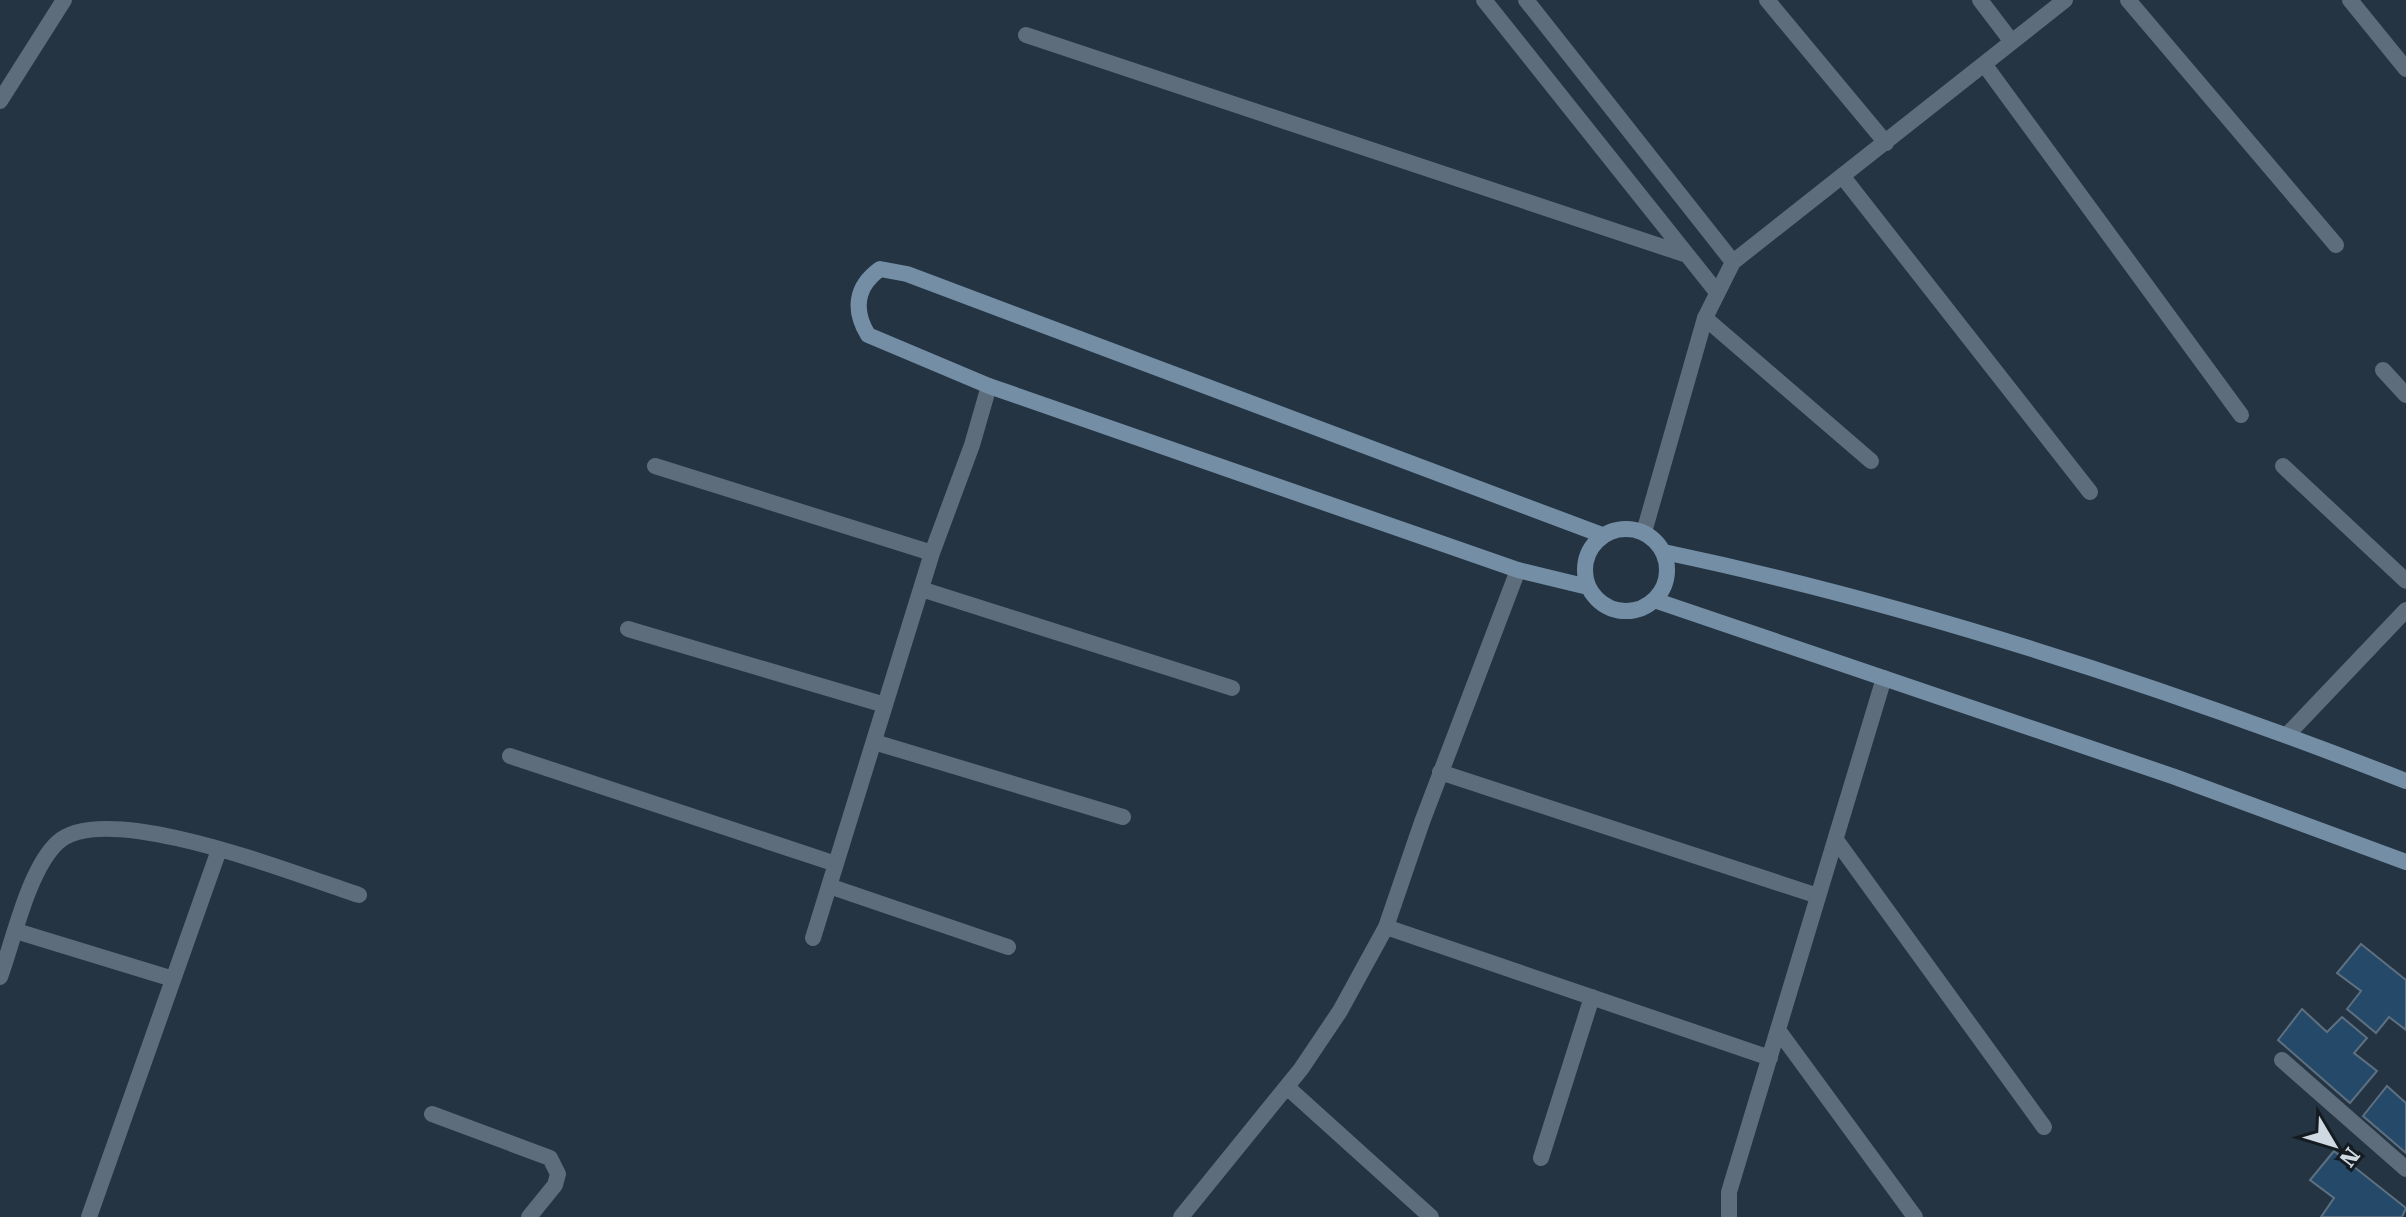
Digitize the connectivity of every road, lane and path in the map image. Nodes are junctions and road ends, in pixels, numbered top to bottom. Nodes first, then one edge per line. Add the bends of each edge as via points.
1 (64, 0) edge
2 (1484, 0) edge
3 (1526, 0) edge
4 (1767, 0) edge
5 (1980, 0) edge
6 (2065, 0) edge
7 (2128, 0) edge
8 (2350, 0) edge
9 (1026, 35) dead end
10 (2012, 42) junction
11 (1984, 64) junction
12 (2406, 69) edge
13 (0, 101) edge
14 (1886, 143) junction
15 (1843, 177) junction
16 (2336, 245) dead end
17 (1684, 254) junction
18 (1733, 262) junction
19 (1716, 291) junction
20 (1705, 318) junction
21 (2383, 370) dead end
22 (989, 386) junction
23 (2406, 395) edge
24 (2241, 415) dead end
25 (1871, 461) dead end
26 (655, 466) dead end
27 (2283, 466) dead end
28 (2090, 492) dead end
29 (1644, 532) junction
30 (1602, 535) junction
31 (1664, 552) junction
32 (932, 553) junction
33 (1518, 570) junction
34 (2406, 581) edge
35 (1588, 587) junction
36 (921, 589) junction
37 (1654, 600) junction
38 (2405, 614) edge
39 (628, 629) dead end
40 (1884, 678) junction
41 (1232, 688) dead end
42 (885, 705) junction
43 (2287, 735) junction
44 (874, 742) junction
45 (510, 756) dead end
46 (1440, 772) junction
47 (2406, 781) edge
48 (1123, 817) dead end
49 (1836, 840) junction
50 (219, 850) junction
51 (2406, 862) edge
52 (836, 864) junction
53 (829, 886) junction
54 (359, 895) dead end
55 (1818, 896) junction
56 (1386, 927) junction
57 (16, 931) junction
58 (813, 938) dead end
59 (1008, 947) dead end
60 (0, 977) edge
61 (173, 979) junction
62 (1592, 997) junction
63 (1778, 1030) junction
64 (1770, 1058) junction
65 (2282, 1060) dead end
66 (1287, 1087) junction
67 (432, 1114) dead end
68 (2044, 1127) dead end
69 (1541, 1158) dead end
70 (2406, 1169) edge
71 (89, 1217) edge
72 (529, 1217) edge
73 (1181, 1217) edge
74 (1431, 1217) edge
75 (1729, 1217) edge
76 (1915, 1217) edge

1 - 13 street
2 - 17 street
3 - 18 street
4 - 14 street
5 - 10 street
6 - 10 street
7 - 16 street
8 - 12 street
9 - 17 street
10 - 11 street
11 - 14 street
11 - 24 street
14 - 15 street
15 - 18 street
15 - 28 street
17 - 19 street
18 - 19 street
19 - 20 street
20 - 25 street
20 - 29 street
21 - 23 street
22 - 30 street via 868,335 858,318 868,278 880,269 907,274
22 - 32 street
22 - 33 street
26 - 32 street
27 - 34 street
29 - 30 street via 1630,528
29 - 31 street
30 - 35 street via 1586,559
31 - 37 street via 1667,578
31 - 43 street via 1984,634
32 - 36 street
33 - 35 street
33 - 46 street
35 - 37 street via 1595,598 1618,611 1644,608
36 - 41 street
36 - 42 street
37 - 40 street
38 - 43 street
39 - 42 street
40 - 49 street
40 - 51 street
42 - 44 street
43 - 47 street
44 - 48 street
44 - 52 street
45 - 52 street
46 - 55 street
46 - 56 street
49 - 55 street
49 - 68 street
50 - 54 street
50 - 57 street via 142,831 87,827 71,832 49,852
50 - 61 street
52 - 53 street
53 - 58 street
53 - 59 street
55 - 63 street
56 - 62 street
56 - 66 street via 1340,1011
57 - 60 street
57 - 61 street
61 - 71 street
62 - 64 street
62 - 69 street
63 - 64 street
63 - 76 street
64 - 75 street via 1729,1192
65 - 70 street
66 - 73 street
66 - 74 street
67 - 72 street via 550,1158 558,1174 555,1185

